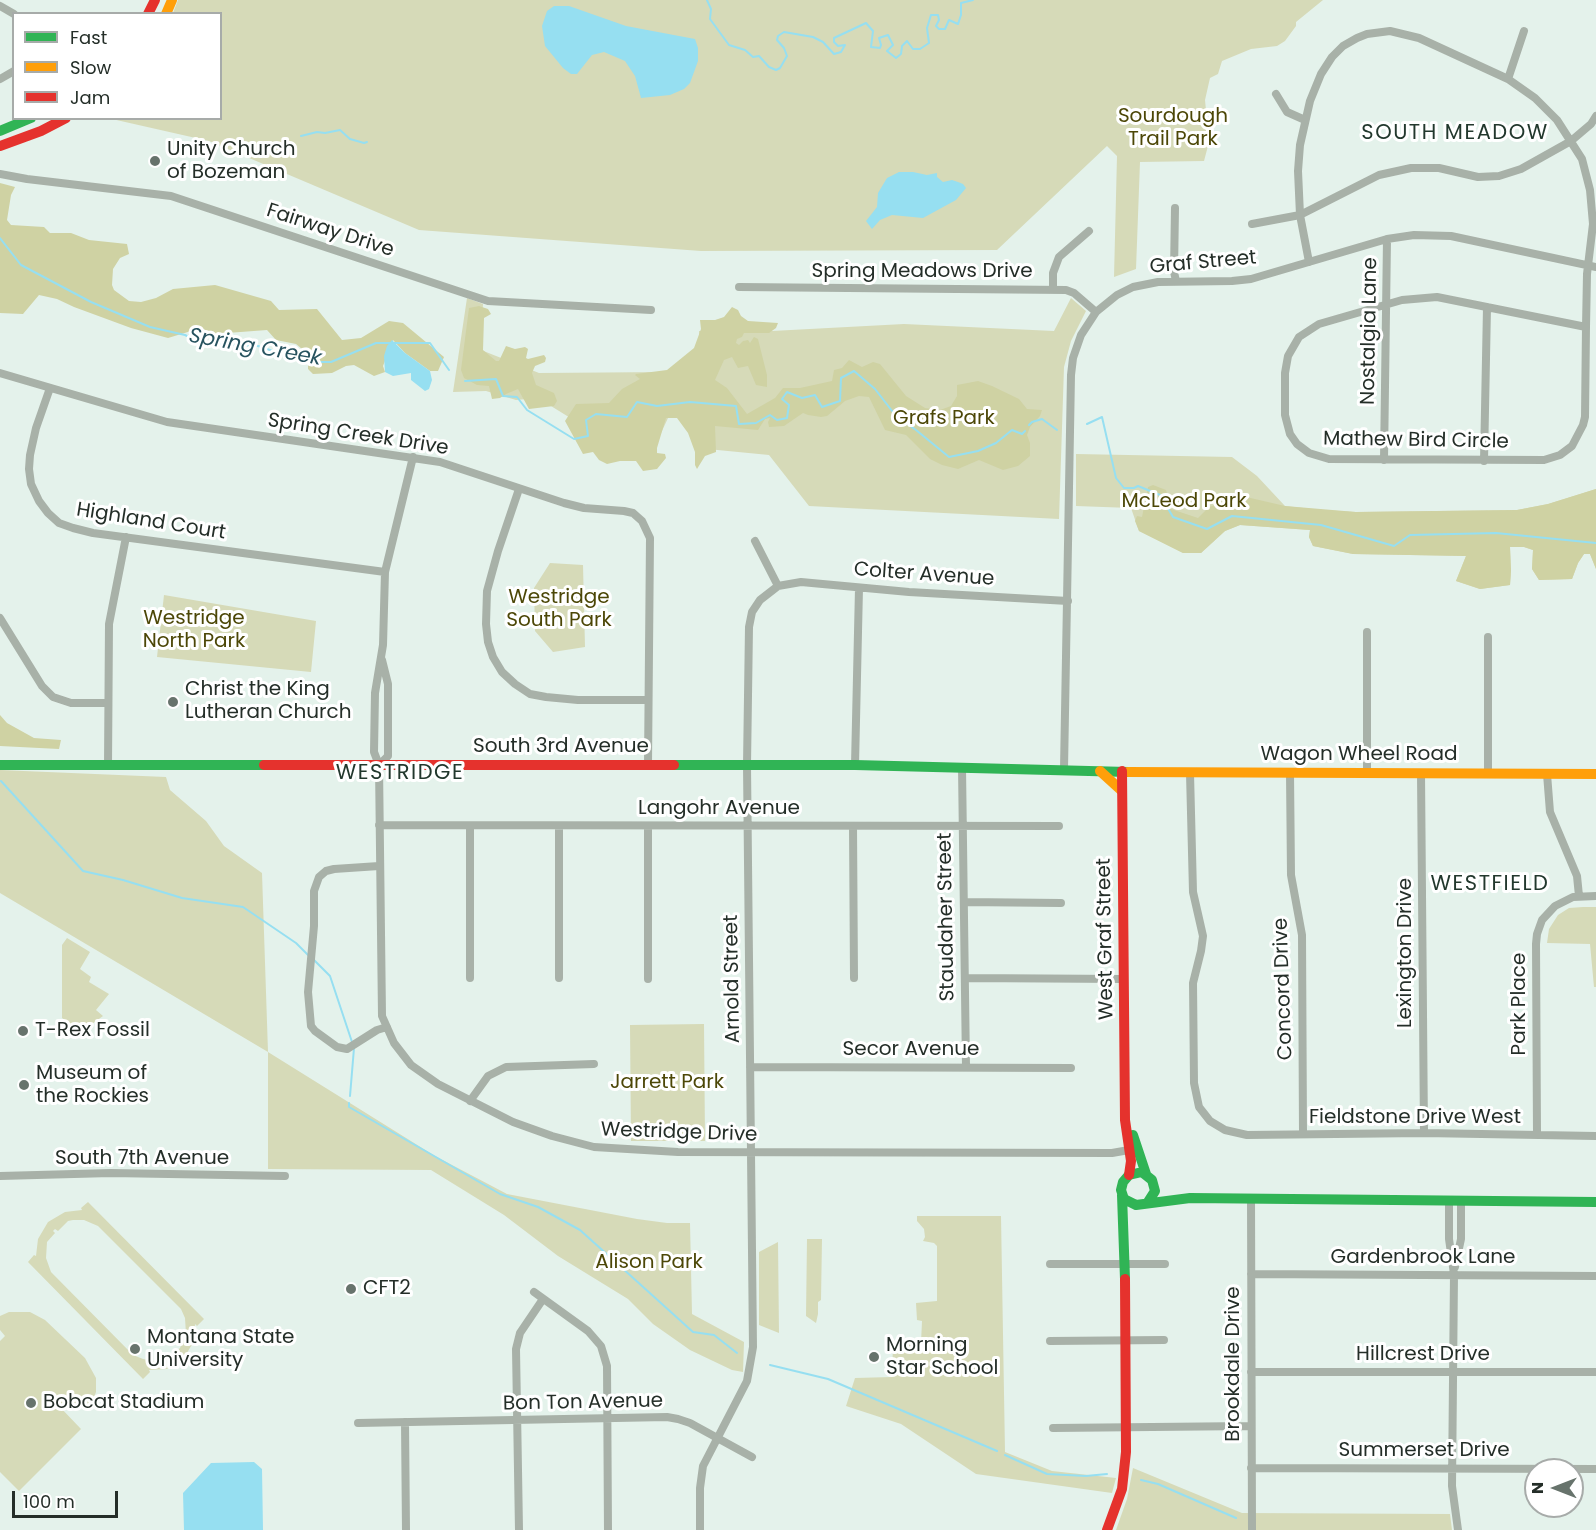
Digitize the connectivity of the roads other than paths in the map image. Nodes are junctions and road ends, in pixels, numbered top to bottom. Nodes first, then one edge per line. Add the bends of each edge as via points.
1 (1524, 31) dead end
2 (1508, 79) junction
3 (1276, 94) dead end
4 (1596, 116) edge
5 (26, 120) edge
6 (62, 120) edge
7 (1305, 120) junction
8 (0, 131) edge
9 (1571, 141) junction
10 (0, 146) edge
11 (0, 174) edge
12 (1175, 208) dead end
13 (1300, 215) junction
14 (1252, 224) dead end
15 (1089, 231) dead end
16 (1387, 239) junction
17 (1309, 262) junction
18 (1592, 266) edge
19 (1176, 280) junction
20 (740, 288) dead end
21 (1053, 289) junction
22 (1387, 304) junction
23 (1487, 307) junction
24 (651, 310) dead end
25 (1096, 312) junction
26 (1586, 327) junction
27 (0, 373) edge
28 (50, 388) junction
29 (413, 457) junction
30 (1384, 460) junction
31 (1484, 461) junction
32 (519, 489) junction
33 (126, 537) junction
34 (755, 541) dead end
35 (385, 572) junction
36 (778, 586) junction
37 (859, 588) junction
38 (1068, 601) junction
39 (0, 618) edge
40 (1367, 632) dead end
41 (1488, 637) dead end
42 (381, 656) junction
43 (647, 700) junction
44 (108, 703) junction
45 (0, 765) edge
46 (108, 765) junction
47 (379, 765) junction
48 (648, 765) junction
49 (747, 765) junction
50 (855, 765) junction
51 (962, 766) junction
52 (1064, 770) junction
53 (1100, 771) junction
54 (1122, 771) junction
55 (1190, 773) junction
56 (1290, 773) junction
57 (1367, 773) junction
58 (1421, 773) junction
59 (1488, 773) junction
60 (1547, 774) junction
61 (1596, 774) edge
62 (1122, 791) junction
63 (379, 825) junction
64 (470, 826) junction
65 (559, 826) junction
66 (648, 826) junction
67 (747, 826) junction
68 (853, 826) junction
69 (962, 826) junction
70 (1059, 826) dead end
71 (379, 866) junction
72 (1579, 896) junction
73 (1596, 896) edge
74 (964, 902) junction
75 (1060, 903) dead end
76 (470, 978) dead end
77 (559, 978) dead end
78 (854, 978) dead end
79 (965, 978) junction
80 (648, 979) dead end
81 (1124, 980) junction
82 (387, 1027) junction
83 (594, 1064) dead end
84 (750, 1066) junction
85 (966, 1067) junction
86 (1071, 1068) dead end
87 (470, 1101) junction
88 (1126, 1106) junction
89 (1303, 1133) junction
90 (1424, 1133) junction
91 (1537, 1135) junction
92 (1596, 1136) edge
93 (1129, 1150) junction
94 (751, 1153) junction
95 (1129, 1174) junction
96 (1146, 1174) junction
97 (0, 1176) edge
98 (285, 1176) dead end
99 (1154, 1183) junction
100 (1122, 1195) junction
101 (1190, 1198) junction
102 (1251, 1198) junction
103 (1449, 1200) junction
104 (1461, 1200) junction
105 (1596, 1202) edge
106 (1144, 1204) junction
107 (1125, 1235) junction
108 (1050, 1264) dead end
109 (1126, 1264) junction
110 (1165, 1264) dead end
111 (1251, 1274) junction
112 (1454, 1274) junction
113 (1596, 1275) edge
114 (534, 1293) dead end
115 (543, 1299) junction
116 (1164, 1340) dead end
117 (1050, 1341) dead end
118 (1127, 1341) junction
119 (1452, 1371) junction
120 (1251, 1372) junction
121 (1596, 1372) edge
122 (608, 1419) junction
123 (517, 1420) junction
124 (405, 1422) junction
125 (358, 1423) dead end
126 (1251, 1426) junction
127 (1126, 1427) junction
128 (1053, 1428) dead end
129 (717, 1438) junction
130 (752, 1457) dead end
131 (1251, 1468) junction
132 (1452, 1468) junction
133 (1596, 1469) edge
134 (406, 1530) edge
135 (519, 1530) edge
136 (608, 1530) edge
137 (700, 1530) edge
138 (1107, 1530) edge
139 (1252, 1530) edge
140 (1458, 1530) edge

1 - 2 street
2 - 7 street, Mathew Bird Circle via 1419,38 1390,31 1367,34 1332,57 1321,74
2 - 9 street, Mathew Bird Circle via 1535,98
3 - 7 street via 1287,112
4 - 9 street
5 - 8 main road
6 - 10 main road
7 - 13 street, Mathew Bird Circle via 1298,171
9 - 13 street via 1521,169 1499,176 1478,177 1438,168 1379,174
9 - 18 street, Mathew Bird Circle via 1582,159 1590,190
11 - 24 street, Fairway Drive via 171,196 488,301
12 - 19 street
13 - 14 street
13 - 17 street, Mathew Bird Circle
15 - 21 street via 1059,257
16 - 17 street, Graf Street
16 - 18 street, Graf Street via 1451,236
16 - 22 street, Nostalgia Lane
17 - 19 street, Graf Street via 1240,281
18 - 26 street, Mathew Bird Circle
19 - 25 street, Graf Street via 1133,286
20 - 21 street, Spring Meadows Drive
21 - 25 street, Spring Meadows Drive via 1074,293
22 - 23 street, Mathew Bird Circle via 1437,297
22 - 30 street, Nostalgia Lane
22 - 30 street, Mathew Bird Circle via 1305,331 1290,350 1285,373 1286,423 1303,449 1329,459
23 - 26 street, Mathew Bird Circle
23 - 31 street
25 - 38 street, Graf Street via 1081,335 1073,358
26 - 31 street, Mathew Bird Circle via 1585,417 1577,440 1560,455 1544,460
27 - 28 street, Spring Creek Drive
28 - 29 street, Spring Creek Drive via 167,422
28 - 33 street, Highland Court via 30,455 29,476 36,495 53,518 66,526
29 - 32 street, Spring Creek Drive via 440,462
29 - 35 street, Westridge Drive
30 - 31 street, Mathew Bird Circle
32 - 43 street, Spring Creek Drive via 584,508 633,513 642,521 650,538
32 - 43 street via 487,591 488,642 502,672 530,694 578,700
33 - 35 street, Highland Court
33 - 44 street via 109,624
34 - 36 street
35 - 42 street, Westridge Drive
36 - 37 street, Colter Avenue via 801,582
36 - 49 street, Arnold Street via 760,600 749,627
37 - 38 street, Colter Avenue
37 - 50 street
38 - 52 street, Graf Street
39 - 44 street via 42,686 53,697 71,703
40 - 57 street
41 - 59 street
42 - 47 street, Westridge Drive via 375,693 374,752
42 - 47 street, Westridge Drive via 388,684 388,756
43 - 48 street, Spring Creek Drive
44 - 46 street
45 - 46 main road, South 3rd Avenue
46 - 47 main road, South 3rd Avenue
47 - 48 main road, South 3rd Avenue
47 - 63 street, Westridge Drive
48 - 49 main road, South 3rd Avenue
49 - 50 main road, South 3rd Avenue
49 - 67 street, Arnold Street
50 - 51 main road, South 3rd Avenue
51 - 52 main road, South 3rd Avenue
51 - 69 street, Staudaher Street
52 - 53 main road, South 3rd Avenue
53 - 54 main road, South 3rd Avenue
53 - 62 main road
54 - 55 main road, Wagon Wheel Road
54 - 62 main road, West Graf Street
55 - 56 main road, Wagon Wheel Road
55 - 89 street, Fieldstone Drive West via 1193,892 1203,936 1192,983 1199,1107 1210,1121 1234,1133
56 - 57 main road, Wagon Wheel Road
56 - 89 street, Concord Drive via 1291,875 1302,935
57 - 58 main road, Wagon Wheel Road
58 - 59 main road, Wagon Wheel Road
58 - 90 street, Lexington Drive
59 - 60 main road, Wagon Wheel Road
60 - 61 main road, Wagon Wheel Road
60 - 72 street via 1550,812 1577,876
62 - 81 main road, West Graf Street
63 - 64 street, Langohr Avenue
63 - 71 street, Westridge Drive
64 - 65 street, Langohr Avenue
64 - 76 street
65 - 66 street, Langohr Avenue
65 - 77 street
66 - 67 street, Langohr Avenue
66 - 80 street
67 - 68 street, Langohr Avenue
67 - 84 street, Arnold Street
68 - 69 street, Langohr Avenue
68 - 78 street
69 - 70 street, Langohr Avenue
69 - 74 street, Staudaher Street
71 - 82 street, Westridge Drive via 381,1000
71 - 82 street via 334,868 319,877 314,891 315,926 308,992 311,1026 337,1047 347,1048
72 - 73 street
72 - 91 street, Park Place via 1555,906 1542,920 1537,934
74 - 75 street
74 - 79 street, Staudaher Street
79 - 81 street
79 - 85 street, Staudaher Street
81 - 88 main road, West Graf Street
82 - 87 street, Westridge Drive via 411,1065
83 - 87 street via 506,1067 488,1076
84 - 85 street, Secor Avenue
84 - 94 street, Arnold Street
85 - 86 street, Secor Avenue
87 - 94 street, Westridge Drive via 513,1122 594,1147
88 - 93 main road, West Graf Street
88 - 96 main road, West Graf Street
89 - 90 street, Fieldstone Drive West
90 - 91 street, Fieldstone Drive West
91 - 92 street, Fieldstone Drive West
93 - 94 street, Westridge Drive
93 - 95 main road, West Graf Street
94 - 129 street, Arnold Street via 753,1357 747,1381
95 - 96 main road
95 - 100 main road via 1123,1182
96 - 99 main road
97 - 98 street, South 7th Avenue
99 - 101 main road via 1169,1193
99 - 106 main road via 1154,1196
100 - 106 main road via 1131,1204
100 - 107 main road
101 - 102 main road
101 - 106 main road
102 - 103 main road
102 - 111 street, Brookdale Drive
103 - 104 main road
103 - 112 street
104 - 105 main road
104 - 112 street via 1461,1239
106 - 107 main road via 1133,1213
107 - 109 main road
108 - 109 street
109 - 110 street
109 - 118 main road
111 - 112 street, Gardenbrook Lane
111 - 120 street, Brookdale Drive
112 - 113 street, Gardenbrook Lane
112 - 119 street
114 - 115 street
115 - 122 street via 588,1331 601,1346 607,1366
115 - 123 street via 517,1340
116 - 118 street
117 - 118 street
118 - 127 main road
119 - 120 street, Hillcrest Drive
119 - 121 street, Hillcrest Drive
119 - 132 street
120 - 126 street, Brookdale Drive
122 - 123 street, Bon Ton Avenue
122 - 129 street, Bon Ton Avenue via 678,1419
122 - 136 street
123 - 124 street, Bon Ton Avenue
123 - 135 street
124 - 125 street, Bon Ton Avenue
124 - 134 street
126 - 127 street
126 - 131 street, Brookdale Drive
127 - 128 street
127 - 138 main road via 1122,1489
129 - 130 street, Bon Ton Avenue
129 - 137 street, Arnold Street via 701,1476
131 - 132 street, Summerset Drive
131 - 139 street, Brookdale Drive
132 - 133 street, Summerset Drive
132 - 140 street

